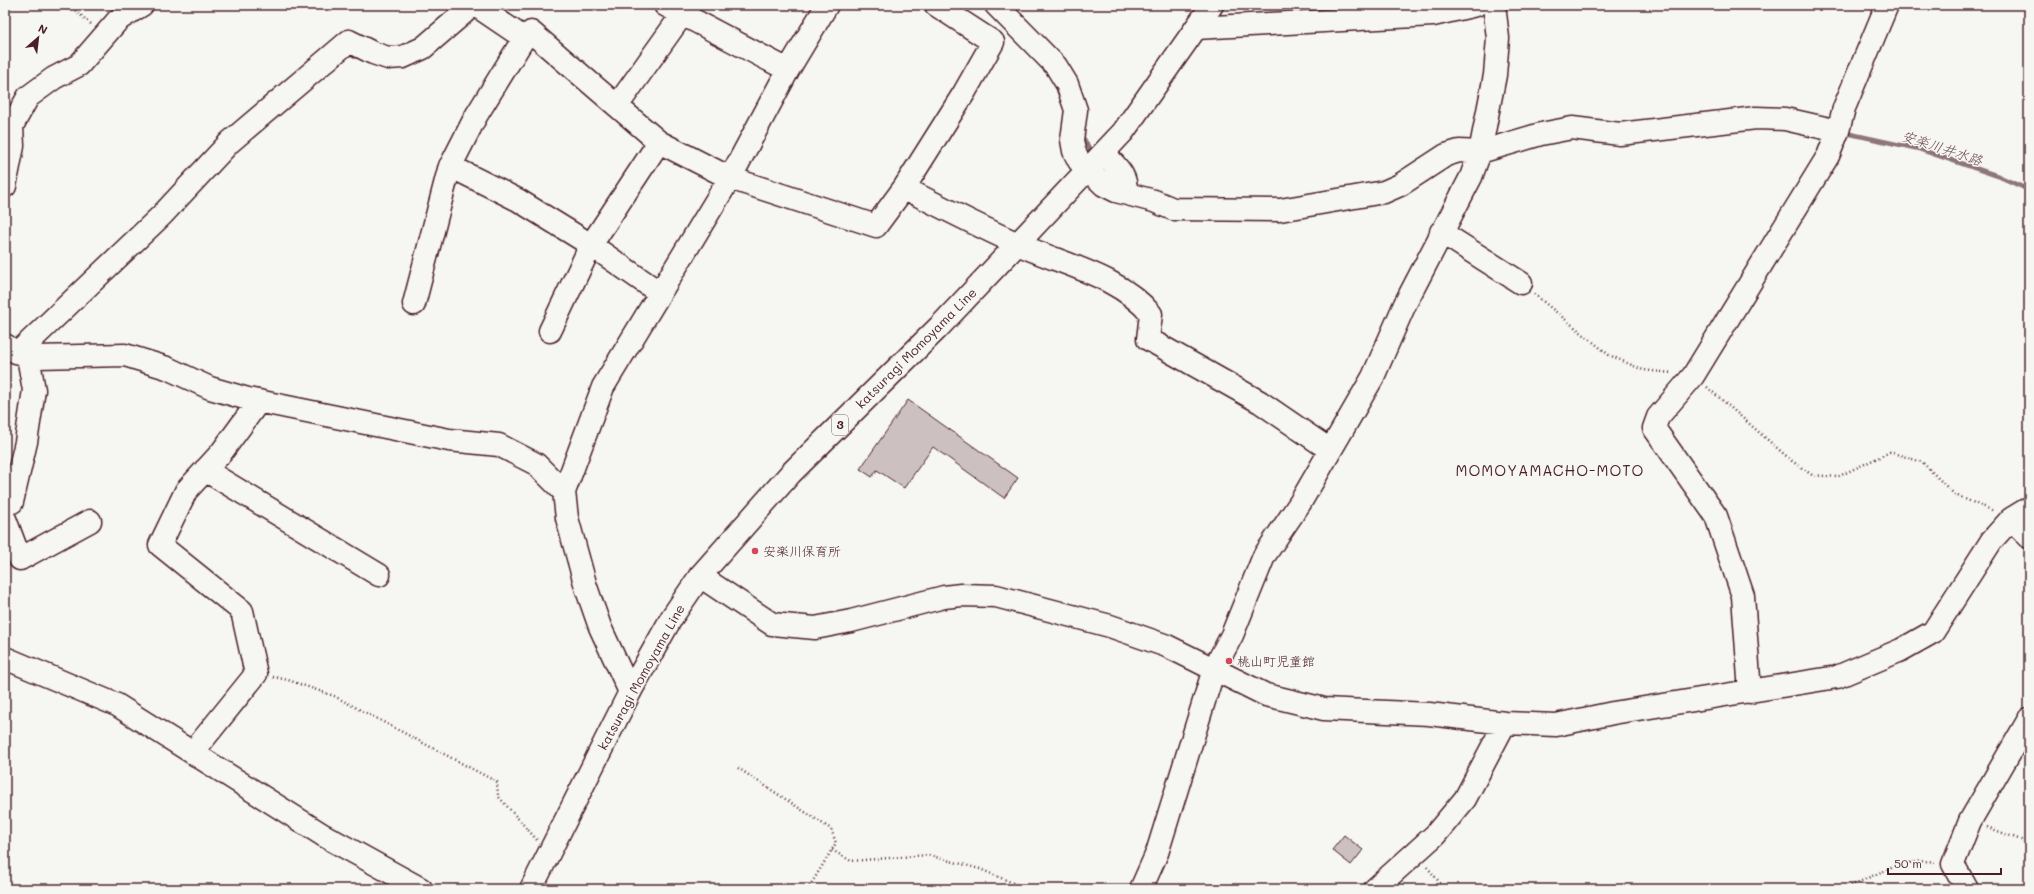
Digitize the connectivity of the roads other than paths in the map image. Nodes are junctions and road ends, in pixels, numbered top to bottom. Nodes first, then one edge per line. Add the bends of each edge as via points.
1 (142, 5) edge
2 (474, 5) edge
3 (827, 5) edge
4 (936, 5) edge
5 (996, 5) edge
6 (1212, 5) edge
7 (1476, 5) edge
8 (1494, 5) edge
9 (1887, 5) edge
10 (679, 8) edge
11 (1196, 28) junction
12 (524, 38) junction
13 (788, 70) junction
14 (617, 106) junction
15 (1838, 131) junction
16 (659, 142) junction
17 (1480, 152) junction
18 (1104, 153) junction
19 (450, 166) junction
20 (1088, 170) junction
21 (730, 178) junction
22 (5, 186) edge
23 (904, 188) junction
24 (1126, 194) junction
25 (1441, 232) junction
26 (1017, 244) junction
27 (591, 245) junction
28 (1521, 283) road end
29 (660, 293) junction
30 (414, 304) dead end
31 (550, 331) dead end
32 (5, 345) edge
33 (27, 355) junction
34 (259, 401) junction
35 (1330, 450) junction
36 (205, 470) junction
37 (564, 492) junction
38 (5, 503) edge
39 (2029, 508) edge
40 (5, 519) edge
41 (2011, 519) junction
42 (90, 521) dead end
43 (2029, 537) edge
44 (379, 575) dead end
45 (700, 576) junction
46 (5, 658) edge
47 (1214, 670) junction
48 (630, 692) junction
49 (1750, 692) junction
50 (2029, 718) edge
51 (1505, 723) junction
52 (193, 752) junction
53 (421, 889) edge
54 (531, 889) edge
55 (1141, 889) edge
56 (1375, 889) edge
57 (1967, 889) edge

1 - 22 street via 118,20 79,65 54,78 28,97 12,126 13,146
2 - 12 street
2 - 33 street via 423,48 403,57 388,58 349,41 230,142 162,215 26,345
3 - 13 street
4 - 23 street via 993,42
5 - 20 street via 1056,66 1067,84 1076,110 1072,140 1074,151
6 - 11 street, katsuragi Momoyama Line / 3
7 - 11 street via 1433,14
8 - 17 street via 1498,38 1495,75
9 - 15 street via 1844,108
10 - 13 street
10 - 14 street
11 - 18 street, katsuragi Momoyama Line / 3 via 1123,132
12 - 14 street via 532,32
12 - 19 street via 476,116
13 - 21 street
14 - 16 street
15 - 17 street via 1785,119 1756,118 1620,134 1572,128 1540,134
15 - 49 street via 1828,156 1693,376 1658,417 1654,428 1716,516 1743,596
16 - 21 street
16 - 27 street
17 - 24 street via 1459,151 1446,155 1400,185 1384,192 1280,210 1173,209
17 - 25 street
18 - 20 street, katsuragi Momoyama Line / 3
18 - 24 street via 1122,173 1126,182
19 - 27 street via 518,200
19 - 30 street
20 - 24 street via 1104,185
20 - 26 street, katsuragi Momoyama Line / 3
21 - 23 street via 876,226
21 - 29 street
23 - 26 street
25 - 28 street
25 - 35 street via 1405,304 1373,377
26 - 35 street via 1100,276 1141,302 1152,314 1148,339 1260,402
26 - 45 street, katsuragi Momoyama Line / 3 via 939,327 791,473
27 - 29 street
27 - 31 street
29 - 37 street via 603,387
32 - 33 street
33 - 34 street via 125,355 167,368 210,388
33 - 38 street via 34,390 26,442 12,502
34 - 36 street
34 - 37 street via 449,440 499,445 536,464
35 - 47 street via 1300,503 1264,556 1232,635
36 - 44 street
36 - 52 street via 186,491 160,545 242,612 256,674
37 - 48 street via 567,518 586,587 600,627
39 - 41 street
40 - 42 street via 20,559
41 - 43 street
41 - 49 street via 1992,540 1933,632 1901,650 1837,677
45 - 47 street via 772,624 815,628 944,597 996,596 1110,626 1167,646
45 - 48 street, katsuragi Momoyama Line / 3 via 672,617
46 - 52 street via 117,705
47 - 51 street via 1266,695 1324,709 1429,714
47 - 55 street via 1157,853
48 - 54 street, katsuragi Momoyama Line / 3
49 - 51 street via 1613,713 1556,725
50 - 57 street via 1970,821 1953,864
51 - 56 street via 1465,799 1435,835
52 - 53 street via 323,835

